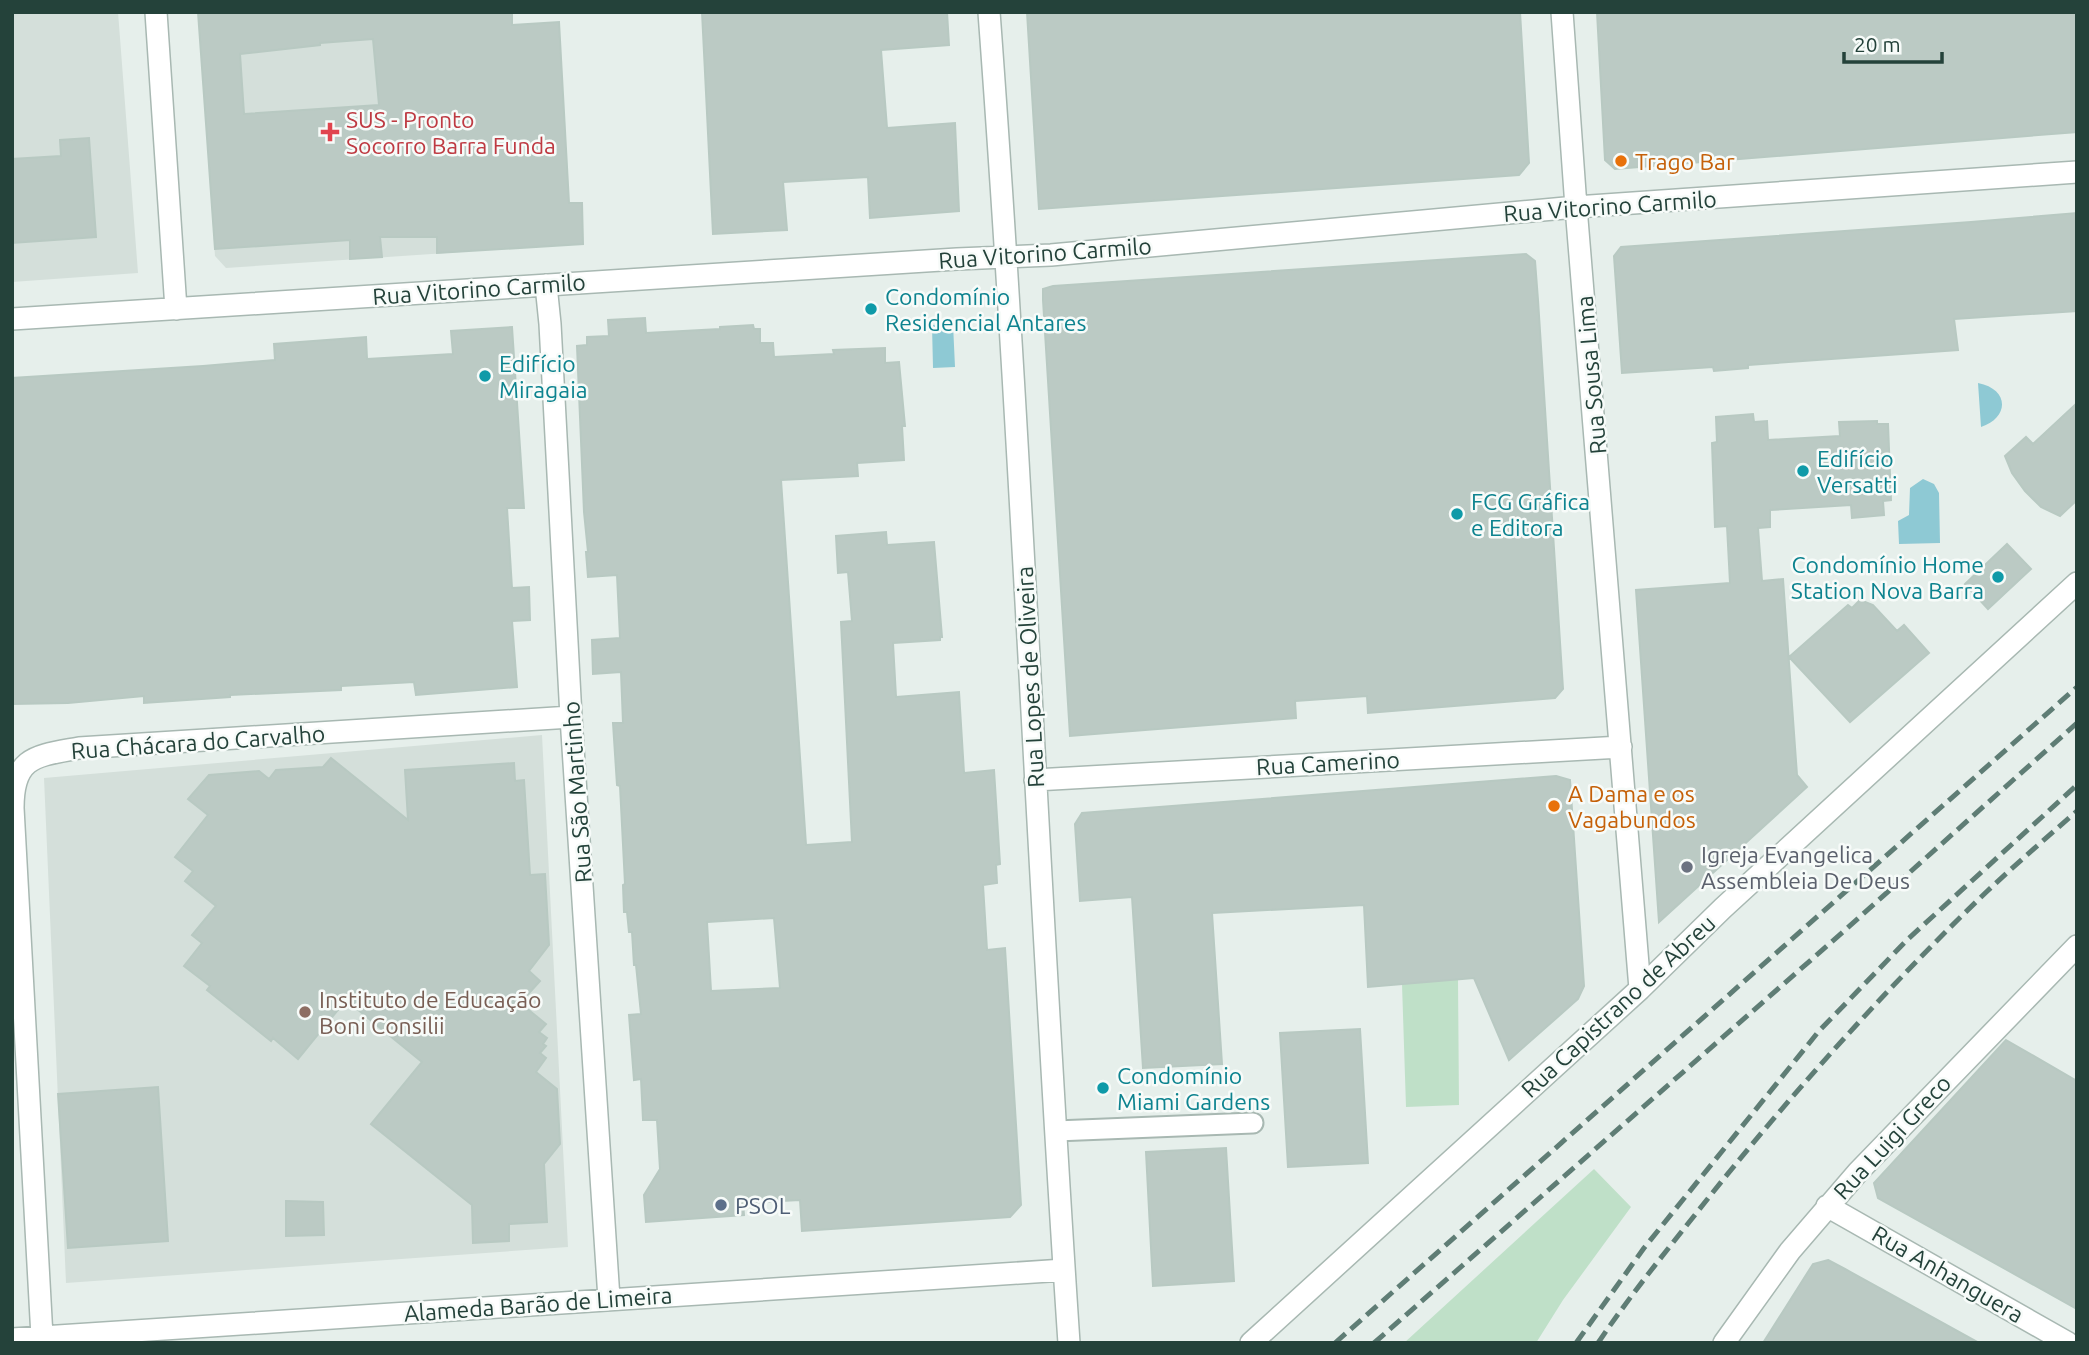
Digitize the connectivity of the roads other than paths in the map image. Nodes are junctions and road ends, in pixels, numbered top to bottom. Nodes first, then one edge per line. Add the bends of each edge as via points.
1 (156, 12) edge
2 (989, 12) edge
3 (1562, 12) edge
4 (2077, 173) edge
5 (1576, 208) junction
6 (1007, 256) junction
7 (546, 285) junction
8 (176, 309) junction
9 (12, 319) edge
10 (2077, 583) edge
11 (571, 717) junction
12 (1621, 747) junction
13 (1035, 780) junction
14 (2077, 946) edge
15 (1640, 989) junction
16 (1253, 1123) dead end
17 (1056, 1131) junction
18 (1827, 1206) junction
19 (1064, 1270) junction
20 (609, 1299) junction
21 (42, 1337) junction
22 (12, 1339) edge
23 (1069, 1343) edge
24 (1251, 1343) edge
25 (1724, 1343) edge
26 (2068, 1343) edge

1 - 8 street
2 - 6 street, Rua Lopes de Oliveira
3 - 5 street, Rua Sousa Lima
4 - 5 street, Rua Vitorino Carmilo
5 - 6 street, Rua Vitorino Carmilo
5 - 12 street, Rua Sousa Lima
6 - 7 street, Rua Vitorino Carmilo
6 - 13 street, Rua Lopes de Oliveira
7 - 8 street, Rua Vitorino Carmilo
7 - 11 street, Rua São Martinho
8 - 9 street, Rua Vitorino Carmilo
10 - 15 street, Rua Capistrano de Abreu
11 - 20 street, Rua São Martinho
11 - 21 street, Rua Chácara do Carvalho via 79,748 29,761 17,774 14,827
12 - 13 street, Rua Camerino
12 - 15 street, Rua Sousa Lima
13 - 17 street, Rua Lopes de Oliveira
14 - 18 street, Rua Luigi Greco
15 - 24 street, Rua Capistrano de Abreu
16 - 17 lane
17 - 19 street, Rua Lopes de Oliveira
18 - 25 street, Rua Luigi Greco
18 - 26 street, Rua Anhanguera
19 - 20 street, Alameda Barão de Limeira
19 - 23 street, Rua Lopes de Oliveira
20 - 21 street, Alameda Barão de Limeira
21 - 22 street, Alameda Barão de Limeira

